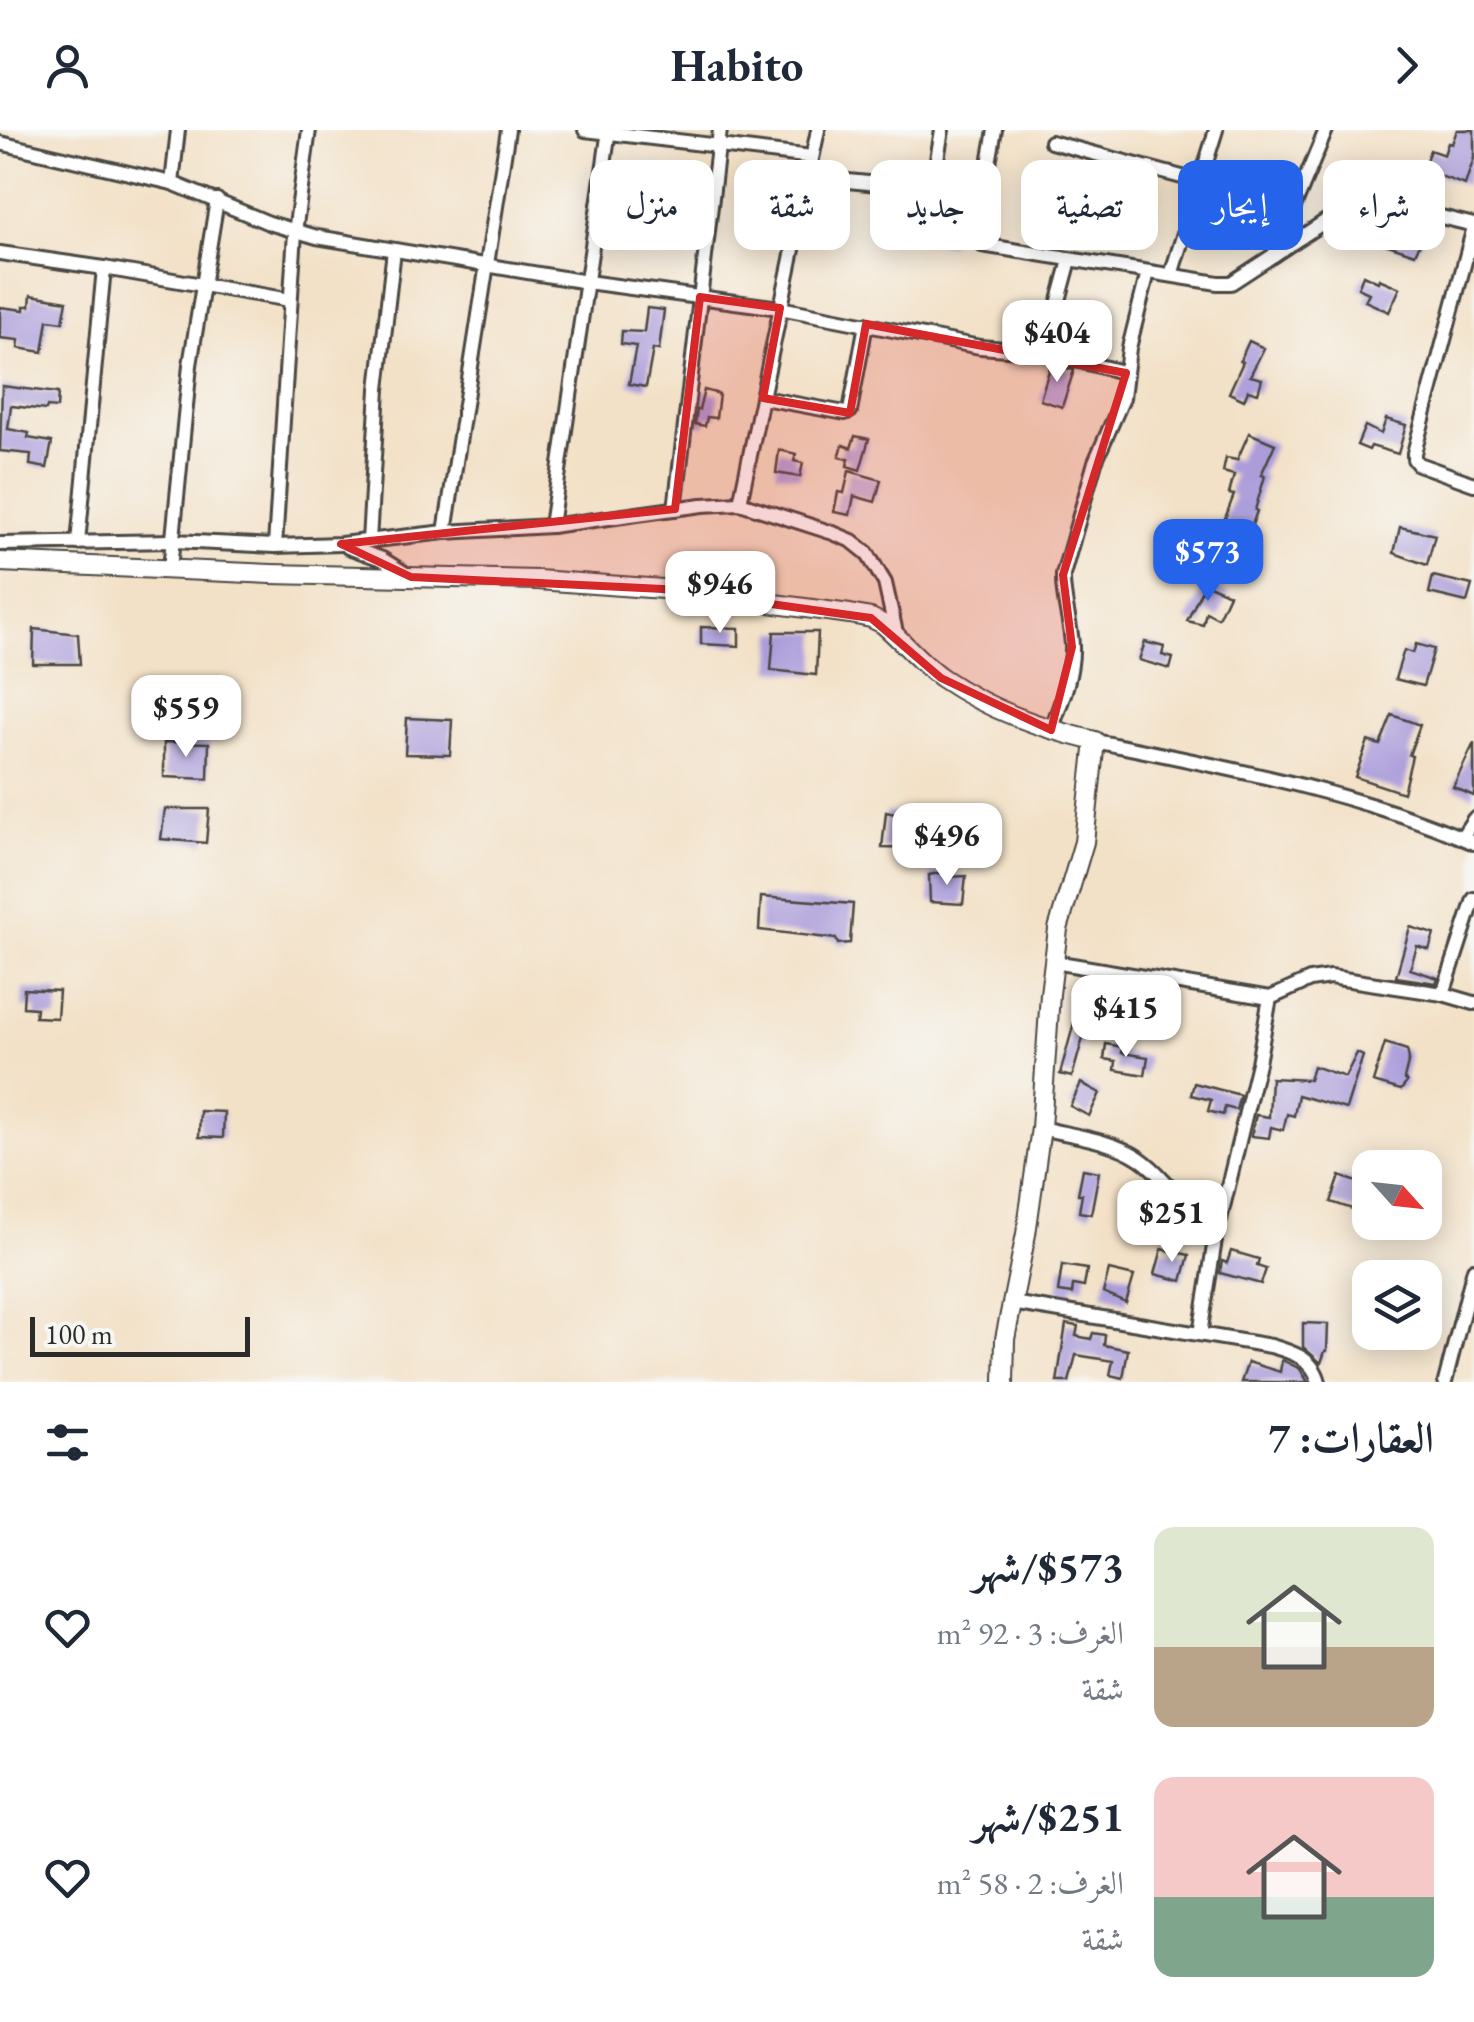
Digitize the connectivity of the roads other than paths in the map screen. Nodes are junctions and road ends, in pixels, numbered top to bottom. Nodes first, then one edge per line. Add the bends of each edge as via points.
1 (178, 130) edge
2 (309, 130) edge
3 (508, 130) edge
4 (585, 130) edge
5 (720, 130) edge
6 (818, 130) edge
7 (942, 130) edge
8 (995, 130) edge
9 (1216, 130) edge
10 (1326, 130) edge
11 (608, 131) edge
12 (1052, 142) dead end
13 (0, 143) edge
14 (718, 145) junction
15 (812, 158) joint
16 (1207, 160) edge
17 (1178, 175) edge
18 (850, 181) edge
19 (172, 183) junction
20 (1303, 185) edge
21 (216, 200) junction
22 (1474, 226) edge
23 (296, 232) junction
24 (394, 250) junction
25 (792, 250) edge
26 (1179, 250) edge
27 (1276, 250) edge
28 (0, 253) edge
29 (1273, 257) junction
30 (1070, 260) junction
31 (486, 264) junction
32 (104, 268) junction
33 (1148, 272) junction
34 (1171, 275) junction
35 (588, 282) junction
36 (202, 284) junction
37 (700, 297) junction
38 (290, 300) junction
39 (780, 308) junction
40 (866, 324) junction
41 (1045, 352) junction
42 (1126, 372) junction
43 (763, 398) junction
44 (1474, 484) edge
45 (740, 503) junction
46 (676, 510) junction
47 (552, 526) junction
48 (445, 532) junction
49 (369, 541) junction
50 (174, 542) junction
51 (78, 543) junction
52 (0, 544) edge
53 (341, 544) junction
54 (274, 546) junction
55 (0, 562) edge
56 (170, 569) junction
57 (411, 577) junction
58 (897, 637) junction
59 (1051, 730) junction
60 (1096, 741) junction
61 (1474, 819) edge
62 (1468, 840) edge
63 (1474, 899) edge
64 (1054, 962) junction
65 (1443, 994) junction
66 (1270, 998) junction
67 (1474, 1003) edge
68 (1041, 1128) junction
69 (1214, 1240) junction
70 (1474, 1269) edge
71 (1012, 1303) junction
72 (1200, 1334) junction
73 (1004, 1382) edge
74 (1319, 1382) edge
75 (1445, 1382) edge

1 - 19 street
2 - 23 street
3 - 31 street
4 - 11 street
5 - 14 street
6 - 15 street
7 - 18 street via 930,188
8 - 30 street via 978,241
9 - 16 street
10 - 20 street
11 - 14 street
11 - 35 street
12 - 17 street
13 - 19 street
14 - 15 street
14 - 37 street
19 - 21 street
21 - 23 street
21 - 36 street
22 - 29 street via 1362,201
22 - 44 street via 1414,459
23 - 24 street
23 - 38 street
24 - 31 street
24 - 49 street
25 - 39 street
26 - 34 street
27 - 29 street
28 - 32 street
29 - 34 street via 1232,282
30 - 33 street
30 - 41 street
31 - 35 street
31 - 48 street
32 - 36 street
32 - 51 street
33 - 34 street
33 - 42 street
35 - 37 street
35 - 47 street
36 - 38 street
36 - 50 street
37 - 39 street
37 - 46 street
38 - 54 street
39 - 40 street
39 - 43 street
40 - 41 street via 980,347
40 - 43 street via 850,411
41 - 42 street
42 - 59 street via 1063,575 1072,647
43 - 45 street
45 - 46 street
45 - 58 street via 833,533 868,553 885,583
46 - 47 street
47 - 48 street
48 - 49 street
49 - 53 street
50 - 51 street
50 - 54 street
50 - 56 street
51 - 52 street
53 - 54 street
53 - 57 street
55 - 56 street
56 - 57 street
57 - 58 street via 731,597 871,618
58 - 59 street via 941,678
59 - 60 street
60 - 62 street via 1298,785
60 - 64 street via 1084,842
61 - 62 street
63 - 65 street
64 - 66 street
64 - 68 street
65 - 66 street via 1330,978
65 - 67 street
66 - 69 street
68 - 69 street via 1139,1158
68 - 71 street
69 - 72 street
70 - 75 street
71 - 72 street
71 - 73 street
72 - 74 street via 1293,1352

